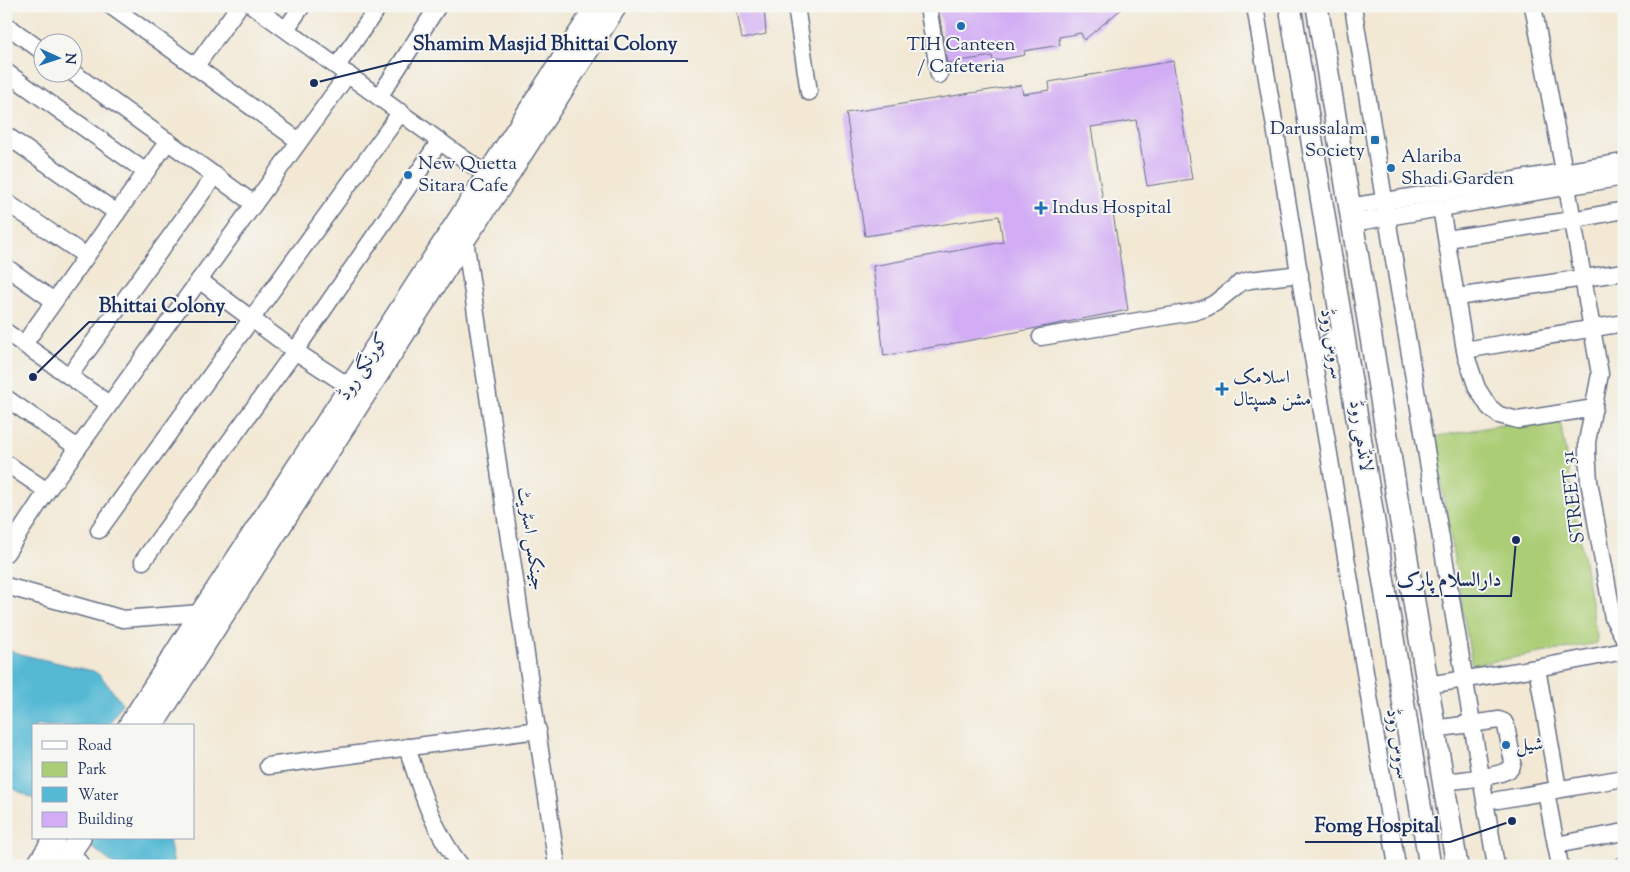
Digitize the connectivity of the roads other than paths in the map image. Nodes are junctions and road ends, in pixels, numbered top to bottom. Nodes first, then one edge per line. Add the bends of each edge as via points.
1 (110, 6) edge
2 (239, 6) edge
3 (253, 6) edge
4 (302, 6) edge
5 (379, 6) edge
6 (438, 6) edge
7 (597, 6) edge
8 (616, 6) edge
9 (796, 6) edge
10 (928, 6) edge
11 (1255, 6) edge
12 (1290, 6) edge
13 (1317, 6) edge
14 (1353, 6) edge
15 (1533, 6) edge
16 (6, 25) edge
17 (286, 29) junction
18 (32, 44) edge
19 (195, 67) junction
20 (342, 70) junction
21 (6, 72) edge
22 (939, 75) dead end
23 (82, 79) edge
24 (809, 92) dead end
25 (379, 97) junction
26 (401, 112) junction
27 (6, 135) edge
28 (440, 140) junction
29 (168, 141) junction
30 (299, 141) junction
31 (1624, 162) edge
32 (146, 172) junction
33 (215, 175) junction
34 (1624, 177) edge
35 (1566, 180) junction
36 (494, 181) junction
37 (1384, 201) junction
38 (6, 202) edge
39 (254, 204) junction
40 (1441, 208) junction
41 (1624, 210) edge
42 (116, 214) junction
43 (1351, 215) junction
44 (1387, 218) junction
45 (1572, 220) junction
46 (463, 228) junction
47 (1447, 239) junction
48 (86, 256) junction
49 (6, 267) edge
50 (1624, 272) edge
51 (1300, 274) junction
52 (1583, 279) junction
53 (199, 280) junction
54 (1457, 298) junction
55 (54, 301) junction
56 (252, 319) junction
57 (1623, 325) edge
58 (1342, 329) junction
59 (1591, 329) junction
60 (6, 332) edge
61 (1041, 337) dead end
62 (24, 344) junction
63 (1465, 350) junction
64 (295, 351) junction
65 (1313, 358) junction
66 (69, 376) junction
67 (350, 388) junction
68 (6, 398) edge
69 (110, 404) junction
70 (1594, 408) junction
71 (78, 448) junction
72 (6, 462) edge
73 (47, 491) junction
74 (99, 530) dead end
75 (8, 545) edge
76 (143, 561) dead end
77 (6, 586) edge
78 (225, 594) junction
79 (201, 613) junction
80 (1624, 638) edge
81 (1624, 651) edge
82 (1536, 668) junction
83 (1465, 678) junction
84 (1427, 685) junction
85 (151, 715) edge
86 (133, 724) edge
87 (1473, 724) junction
88 (1434, 729) junction
89 (538, 730) junction
90 (407, 747) junction
91 (268, 766) dead end
92 (1482, 777) junction
93 (1624, 778) edge
94 (1443, 782) junction
95 (1552, 791) junction
96 (1498, 800) dead end
97 (1624, 832) edge
98 (1556, 845) junction
99 (70, 852) edge
100 (38, 866) edge
101 (461, 866) edge
102 (557, 866) edge
103 (1397, 866) edge
104 (1430, 866) edge
105 (1457, 866) edge
106 (1496, 866) edge
107 (1560, 866) edge

1 - 19 street
2 - 19 street
3 - 17 street
4 - 17 street
5 - 20 street
6 - 25 street
7 - 36 main road, کورنگی روڈ
8 - 36 main road, کورنگی روڈ
9 - 24 street
10 - 22 street
11 - 51 street, سروس روڈ
12 - 58 main road, لانڈھی روڈ
13 - 43 main road, لانڈھی روڈ
14 - 37 street
15 - 35 street, STREET 31
16 - 18 street
17 - 20 street
19 - 30 street
20 - 25 street
20 - 30 street
21 - 32 street
23 - 29 street
25 - 26 street
26 - 28 street
26 - 56 street
27 - 42 street
28 - 36 street
28 - 64 street
29 - 32 street
29 - 33 street
30 - 39 street
31 - 35 street
32 - 42 street
33 - 39 street
33 - 66 street
34 - 35 street
35 - 37 street
35 - 40 street
35 - 45 street, STREET 31
36 - 46 main road, کورنگی روڈ
37 - 43 street
37 - 44 street
38 - 48 street
39 - 53 street
40 - 44 street
40 - 47 street
41 - 45 street
42 - 48 street
43 - 44 street
43 - 84 main road, لانڈھی روڈ
44 - 83 street
45 - 47 street
45 - 52 street, STREET 31
46 - 67 main road, کورنگی روڈ
46 - 78 main road, کورنگی روڈ
46 - 89 street, جینکس اسٹریٹ
47 - 54 street
48 - 55 street
49 - 55 street
50 - 52 street
51 - 61 street via 1240,283 1215,303 1193,312
51 - 65 street, سروس روڈ
52 - 54 street
52 - 59 street, STREET 31
53 - 56 street
53 - 69 street
54 - 63 street
55 - 62 street
56 - 64 street
56 - 74 street
57 - 59 street
58 - 65 street
58 - 104 main road, لانڈھی روڈ
59 - 63 street
59 - 70 street, STREET 31 via 1600,374
60 - 62 street
62 - 66 street
63 - 70 street via 1477,388 1489,407 1499,415 1518,420
64 - 67 street
64 - 76 street
65 - 103 street, سروس روڈ
66 - 69 street
67 - 78 main road, کورنگی روڈ
68 - 71 street
69 - 71 street
70 - 80 street, STREET 31 via 1587,442 1589,481 1613,618
71 - 73 street
72 - 73 street
73 - 75 street
77 - 79 street via 123,618
78 - 79 main road, کورنگی روڈ
78 - 85 main road, کورنگی روڈ
79 - 85 main road, کورنگی روڈ
81 - 82 street
82 - 83 street
82 - 95 street
83 - 84 street
83 - 87 street
84 - 88 main road, لانڈھی روڈ
85 - 86 main road, کورنگی روڈ
87 - 88 street
87 - 92 street
87 - 92 street via 1504,722 1513,762 1508,771
88 - 94 main road, لانڈھی روڈ
89 - 90 street
89 - 102 street, جینکس اسٹریٹ
90 - 91 street
90 - 101 street via 424,800 448,850
92 - 94 street
92 - 106 street
93 - 95 street
94 - 105 main road, لانڈھی روڈ
95 - 96 street
95 - 98 street
97 - 98 street
98 - 107 street
99 - 100 main road

